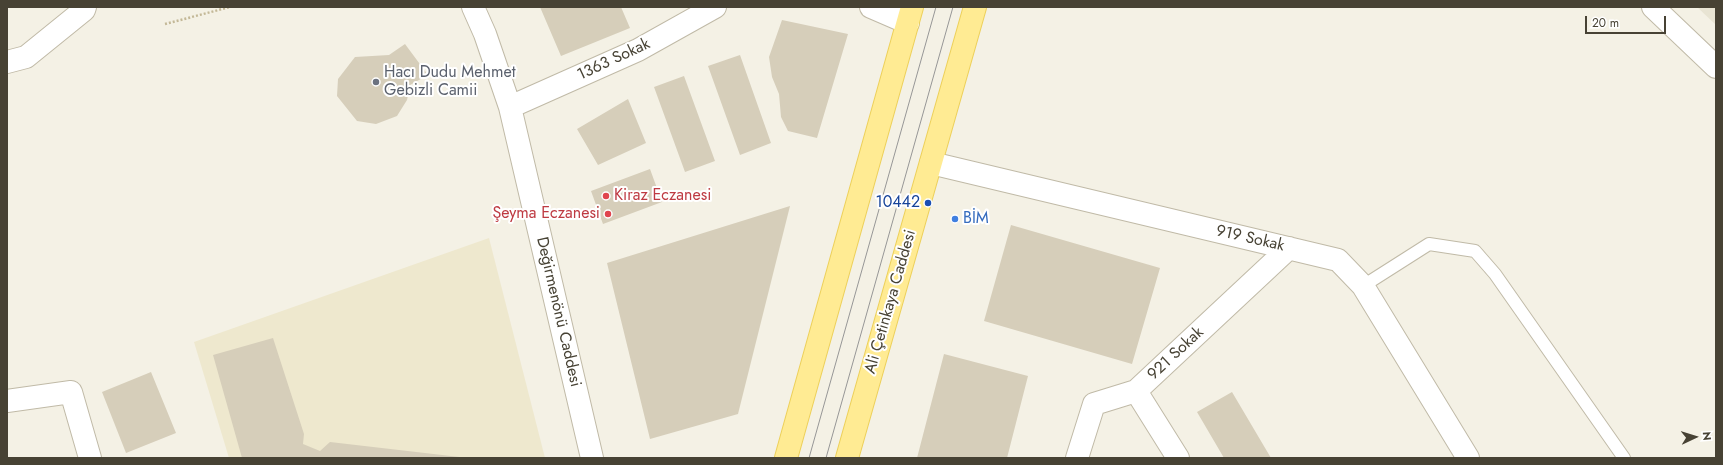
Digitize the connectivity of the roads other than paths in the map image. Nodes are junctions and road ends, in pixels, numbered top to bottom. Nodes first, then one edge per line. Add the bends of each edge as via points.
1 (85, 7) edge
2 (473, 7) edge
3 (715, 7) edge
4 (871, 7) edge
5 (976, 7) edge
6 (1652, 7) edge
7 (910, 15) edge
8 (7, 62) edge
9 (1716, 68) edge
10 (510, 108) junction
11 (931, 163) junction
12 (1290, 248) junction
13 (1363, 286) junction
14 (1136, 391) junction
15 (7, 401) edge
16 (90, 458) edge
17 (592, 458) edge
18 (786, 458) edge
19 (847, 458) edge
20 (1077, 458) edge
21 (1178, 458) edge
22 (1468, 458) edge
23 (1624, 458) edge

1 - 8 street via 26,57
2 - 10 street, Değirmenönü Caddesi
3 - 10 street, 1363 Sokak via 638,50
4 - 7 street
5 - 11 main road, Ali Çetinkaya Caddesi
6 - 9 street
7 - 18 main road
10 - 17 street, Değirmenönü Caddesi
11 - 12 street, 919 Sokak
11 - 19 main road, Ali Çetinkaya Caddesi
12 - 13 street, 919 Sokak via 1338,260
12 - 14 street, 921 Sokak
13 - 22 street, 919 Sokak
13 - 23 lane via 1429,244 1475,251 1496,274
14 - 20 street, 921 Sokak via 1094,404
14 - 21 street
15 - 16 street via 71,392

